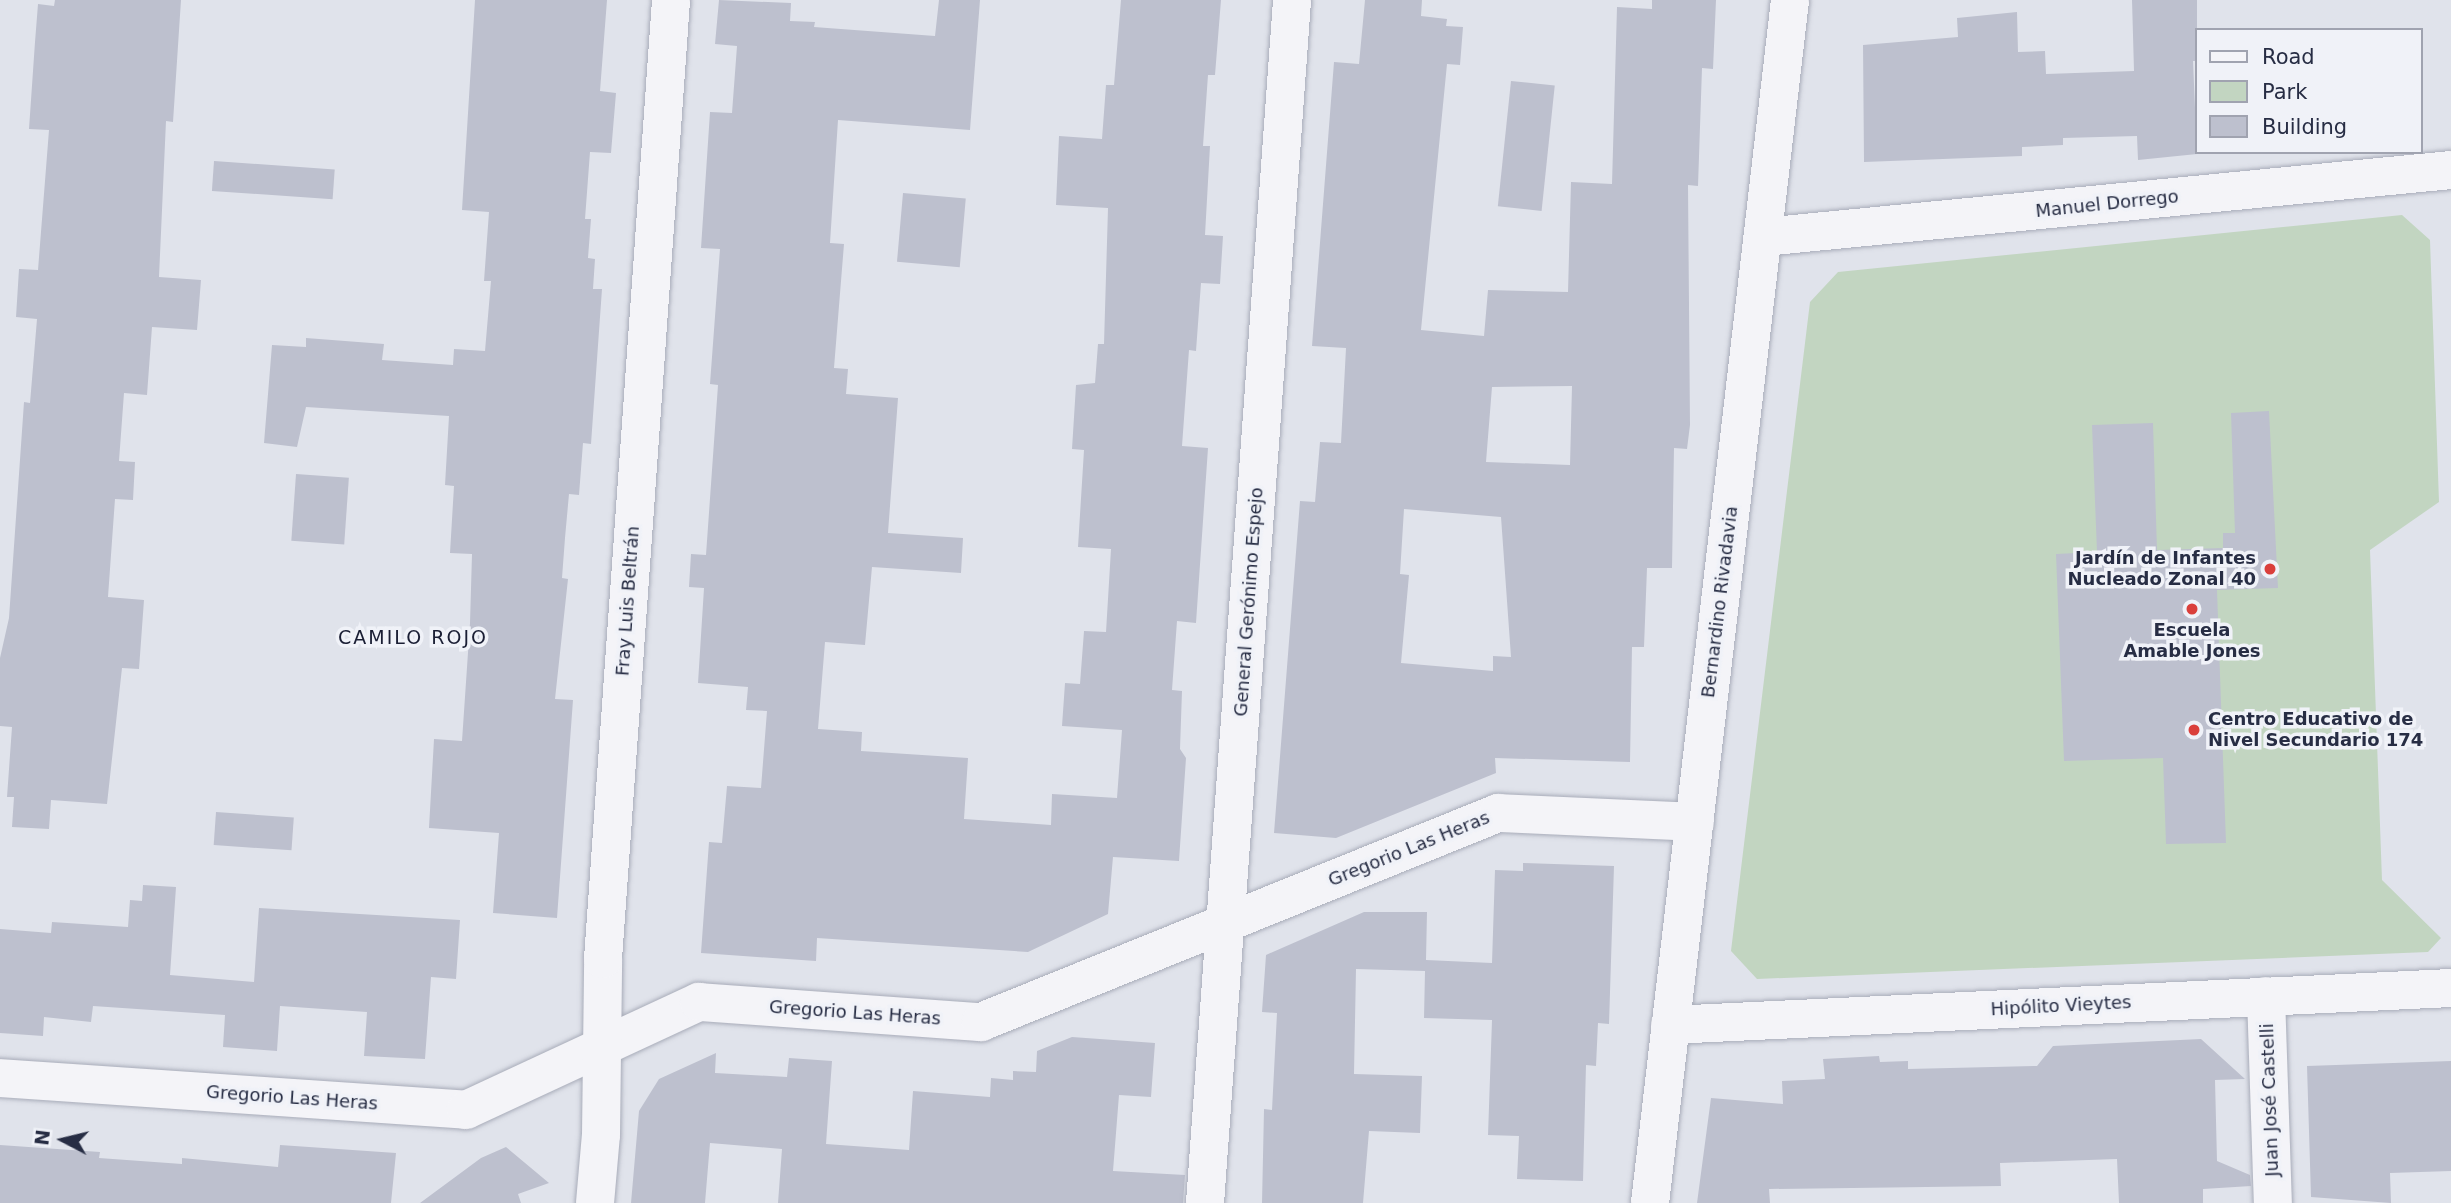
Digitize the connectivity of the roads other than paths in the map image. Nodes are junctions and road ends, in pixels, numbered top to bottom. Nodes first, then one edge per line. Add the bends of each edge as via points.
1 (671, 0) edge
2 (1292, 0) edge
3 (1790, 0) edge
4 (2451, 170) edge
5 (1763, 237) junction
6 (1695, 822) junction
7 (1226, 923) junction
8 (2451, 988) edge
9 (2266, 996) junction
10 (1670, 1025) junction
11 (602, 1047) junction
12 (0, 1078) edge
13 (595, 1203) edge
14 (1205, 1203) edge
15 (1650, 1203) edge
16 (2273, 1203) edge

1 - 11 street, Fray Luis Beltrán via 603,959
2 - 7 street, General Gerónimo Espejo
3 - 5 street, Bernardino Rivadavia
4 - 5 street, Manuel Dorrego
5 - 6 street, Bernardino Rivadavia
6 - 7 street, Gregorio Las Heras via 1498,813
6 - 10 street, Bernardino Rivadavia
7 - 11 street, Gregorio Las Heras via 981,1022 699,1002
7 - 14 street, General Gerónimo Espejo
8 - 9 street, Hipólito Vieytes
9 - 10 street, Hipólito Vieytes
9 - 16 street, Juan José Castelli
10 - 15 street, Bernardino Rivadavia
11 - 12 street, Gregorio Las Heras via 466,1110
11 - 13 street, Fray Luis Beltrán

